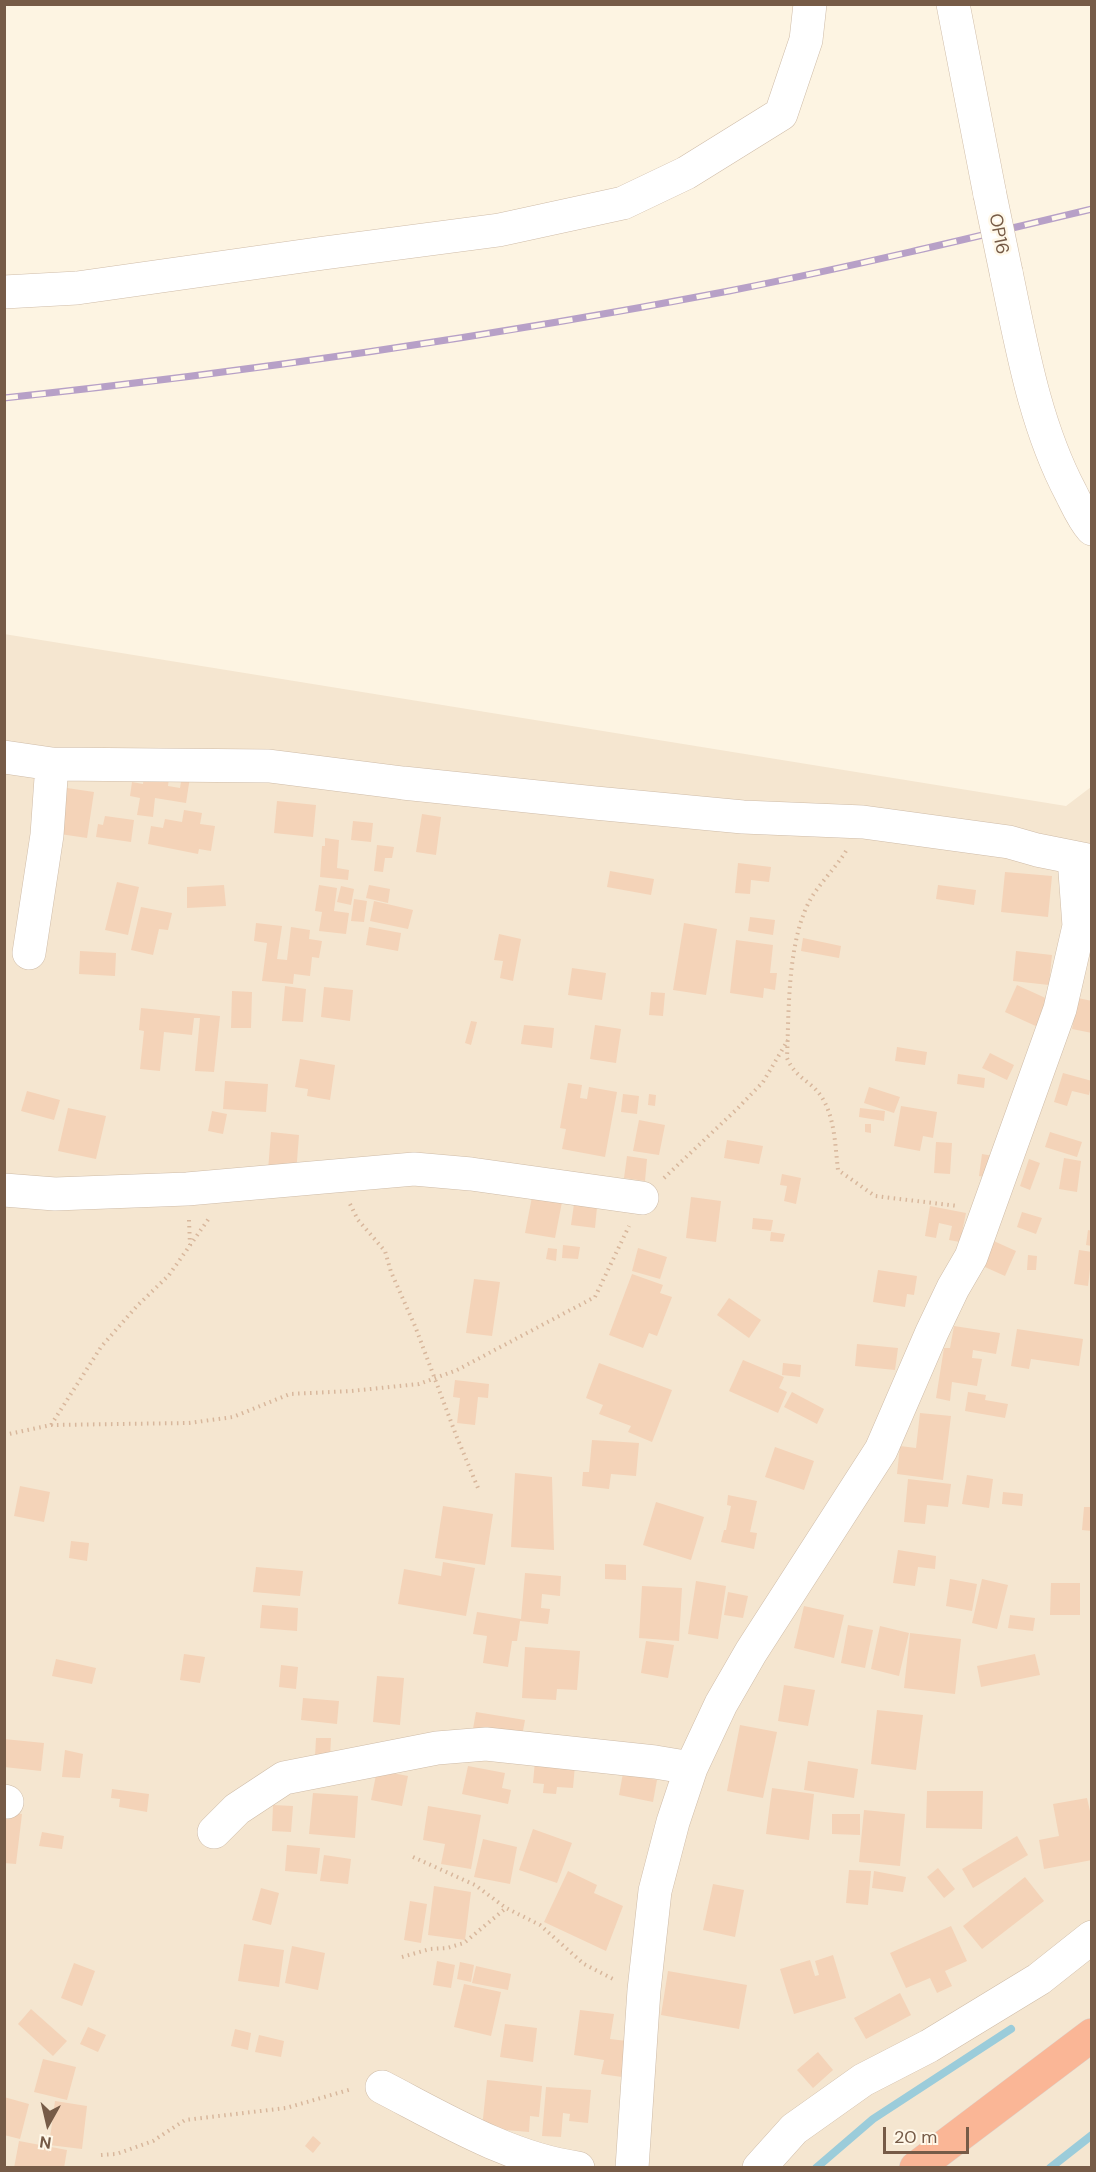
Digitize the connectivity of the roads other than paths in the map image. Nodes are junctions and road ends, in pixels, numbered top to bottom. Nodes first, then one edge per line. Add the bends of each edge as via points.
1 (810, 4) edge
2 (953, 4) edge
3 (4, 292) edge
4 (1092, 529) edge
5 (4, 758) edge
6 (52, 764) junction
7 (1083, 860) edge
8 (29, 953) dead end
9 (4, 1190) edge
10 (642, 1198) road end
11 (691, 1768) junction
12 (214, 1832) dead end
13 (1092, 1937) edge
14 (1092, 2035) edge
15 (382, 2087) road end
16 (578, 2168) edge
17 (632, 2168) edge
18 (759, 2168) edge
19 (916, 2168) edge

1 - 3 street via 806,40 781,114 686,173 623,203 499,230 77,288
2 - 4 street, OP16, bridge via 1030,382 1044,432
5 - 6 street
6 - 7 street via 269,766 743,817 863,822 1009,842
6 - 8 street via 47,835
7 - 11 street via 1079,926 1059,1008 971,1257 932,1332 881,1449 751,1652
9 - 10 street via 55,1194 231,1186 414,1169
11 - 12 street via 486,1744 437,1748 284,1778 237,1809
11 - 17 street via 655,1891
13 - 18 street via 1039,1979 929,2046 863,2080 794,2129
14 - 19 highway
15 - 16 street via 486,2139 533,2158

